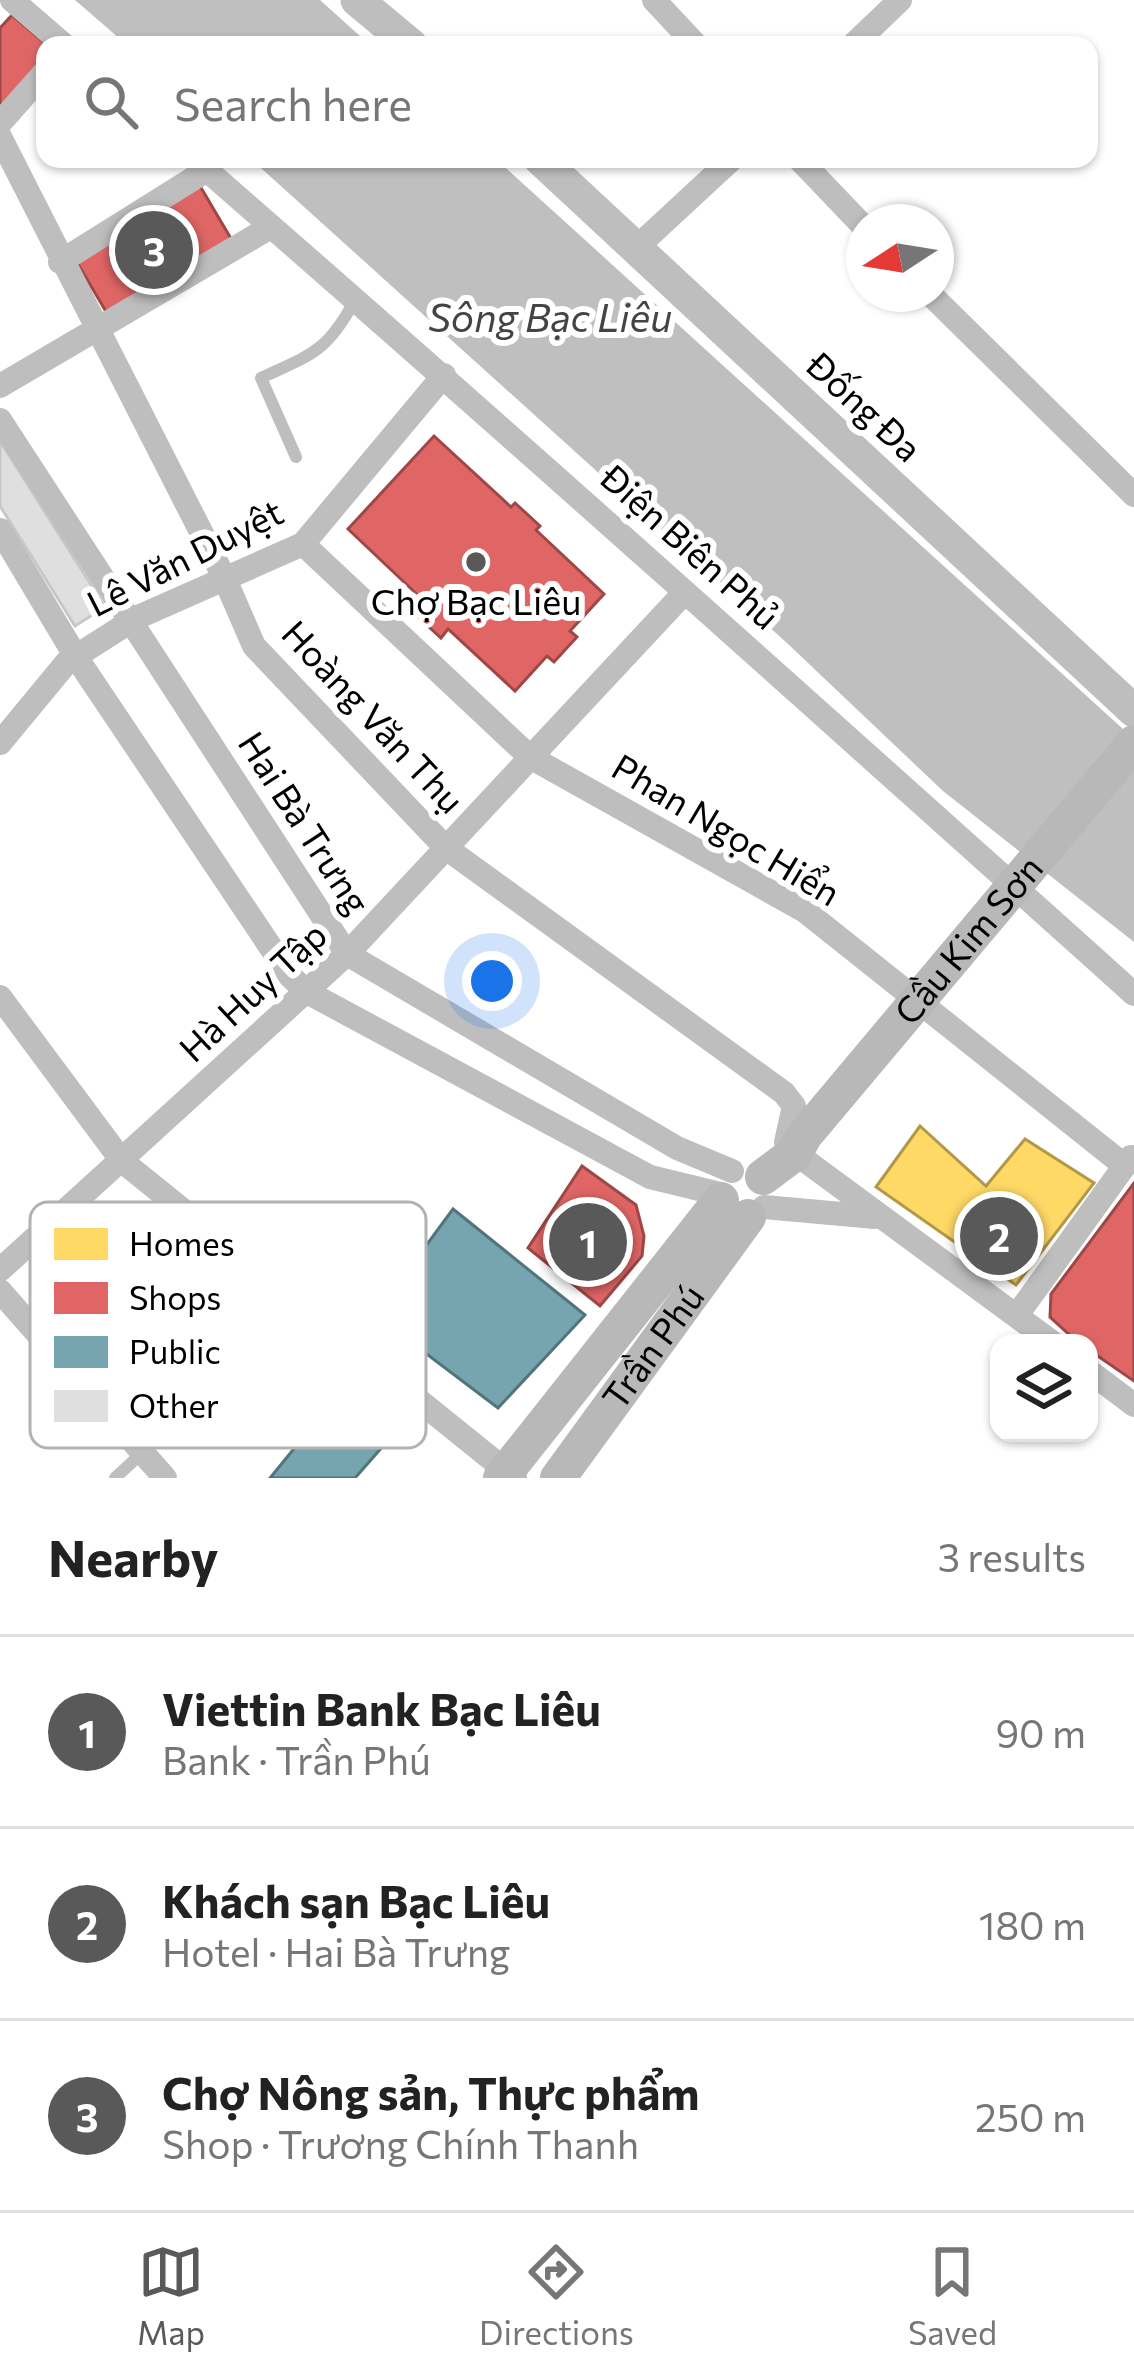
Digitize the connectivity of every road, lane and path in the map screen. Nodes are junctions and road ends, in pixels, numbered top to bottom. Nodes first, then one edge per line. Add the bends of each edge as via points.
1 (9, 0) edge
2 (357, 0) edge
3 (655, 0) edge
4 (900, 0) edge
5 (0, 8) edge
6 (53, 36) edge
7 (400, 36) edge
8 (687, 36) edge
9 (862, 36) edge
10 (36, 82) edge
11 (0, 123) edge
12 (0, 137) edge
13 (197, 168) edge
14 (204, 168) edge
15 (551, 168) edge
16 (722, 168) edge
17 (808, 168) edge
18 (846, 208) edge
19 (269, 228) junction
20 (637, 247) junction
21 (60, 262) junction
22 (355, 300) junction
23 (949, 312) edge
24 (97, 330) junction
25 (444, 375) junction
26 (0, 386) edge
27 (0, 420) edge
28 (296, 457) dead end
29 (1130, 483) edge
30 (0, 530) edge
31 (303, 544) junction
32 (224, 577) junction
33 (686, 592) junction
34 (129, 622) junction
35 (76, 657) junction
36 (1134, 711) edge
37 (0, 743) edge
38 (1134, 743) edge
39 (530, 757) junction
40 (446, 848) junction
41 (347, 954) junction
42 (307, 992) junction
43 (1134, 994) edge
44 (0, 997) edge
45 (800, 1144) junction
46 (1129, 1160) edge
47 (122, 1161) junction
48 (741, 1194) junction
49 (76, 1202) edge
50 (172, 1202) edge
51 (878, 1217) junction
52 (30, 1243) edge
53 (0, 1270) edge
54 (0, 1292) edge
55 (1017, 1315) junction
56 (30, 1326) edge
57 (1041, 1334) edge
58 (1098, 1378) edge
59 (1134, 1405) edge
60 (426, 1409) edge
61 (138, 1448) edge
62 (142, 1453) junction
63 (508, 1476) edge
64 (115, 1478) edge
65 (164, 1478) edge
66 (558, 1478) edge

1 - 5 street
1 - 6 street
2 - 7 street
3 - 8 street
4 - 9 street
10 - 11 street
12 - 21 street, Hoàng Văn Thụ
13 - 21 street
14 - 19 street, Điện Biên Phủ
15 - 20 street, Đống Đa
16 - 20 street
17 - 18 street
19 - 22 street, Điện Biên Phủ
19 - 24 street
20 - 36 street, Đống Đa
21 - 24 street, Hoàng Văn Thụ
22 - 25 street, Điện Biên Phủ
22 - 28 lane via 316,354 261,378
23 - 29 street
24 - 26 street
24 - 32 street, Hoàng Văn Thụ
25 - 31 street, Lê Văn Duyệt
25 - 33 street, Điện Biên Phủ
27 - 34 street, Hai Bà Trưng
30 - 35 street, Hai Bà Trưng
31 - 32 street, Lê Văn Duyệt
31 - 39 street, Phan Ngọc Hiển
32 - 34 street, Lê Văn Duyệt
32 - 40 street, Hoàng Văn Thụ via 254,646
33 - 39 street, Hà Huy Tập
33 - 43 street, Điện Biên Phủ
34 - 35 street, Lê Văn Duyệt
34 - 41 street, Hai Bà Trưng
35 - 37 street, Lê Văn Duyệt
35 - 42 street, Hai Bà Trưng
38 - 45 main road, Cầu Kim Sơn
39 - 40 street, Hà Huy Tập
39 - 46 street, Phan Ngọc Hiển via 806,911
40 - 41 street, Hà Huy Tập
40 - 45 street, Hoàng Văn Thụ via 784,1093 794,1106 786,1142
41 - 42 street, Hà Huy Tập
41 - 48 street, Hai Bà Trưng
42 - 47 street, Hà Huy Tập
42 - 48 street, Hai Bà Trưng via 650,1177
44 - 47 street
45 - 48 main road, Trần Phú
45 - 51 street
46 - 55 street
47 - 49 street, Hà Huy Tập
47 - 50 street
48 - 51 street, Hai Bà Trưng
48 - 63 main road, Trần Phú
48 - 66 main road, Trần Phú
51 - 55 street
52 - 53 street, Hà Huy Tập
54 - 56 street
55 - 57 street
58 - 59 street
60 - 63 street
61 - 62 street
62 - 64 lane
62 - 65 street

